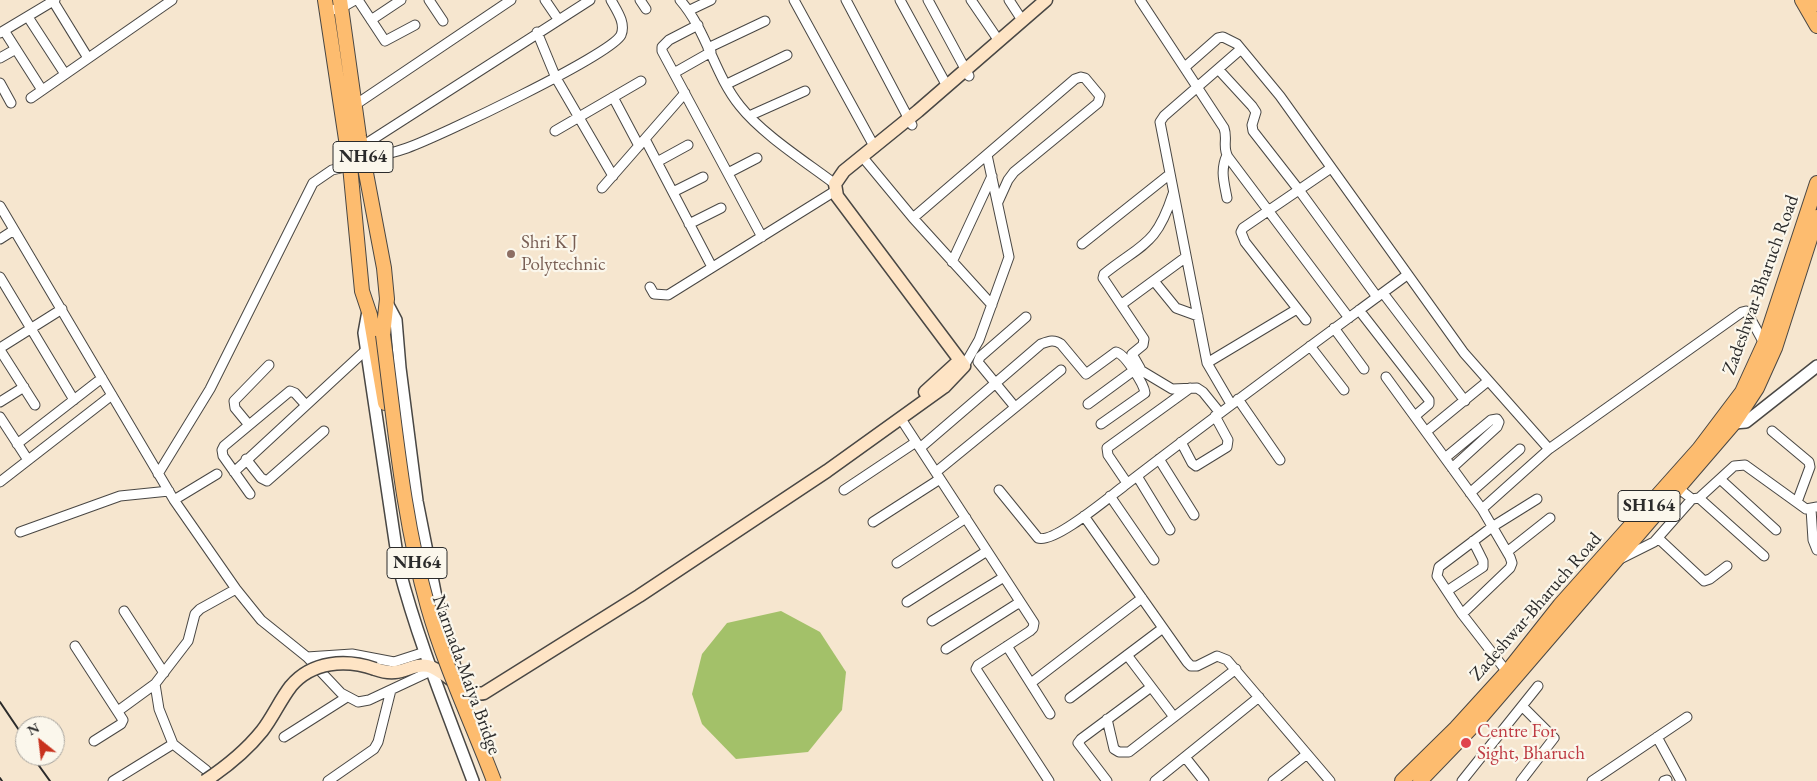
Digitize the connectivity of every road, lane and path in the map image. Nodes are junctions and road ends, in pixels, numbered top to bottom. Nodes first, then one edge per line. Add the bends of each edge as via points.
1 (172, 0) edge
2 (356, 0) edge
3 (401, 0) edge
4 (429, 0) edge
5 (511, 0) edge
6 (545, 0) edge
7 (590, 0) edge
8 (612, 0) edge
9 (640, 0) edge
10 (680, 0) edge
11 (711, 0) edge
12 (794, 0) edge
13 (846, 0) edge
14 (900, 0) edge
15 (928, 0) edge
16 (972, 0) edge
17 (1009, 0) edge
18 (1057, 0) edge
19 (1140, 0) edge
20 (1802, 0) edge
21 (1815, 0) edge
22 (54, 1) edge
23 (1040, 2) edge
24 (341, 4) edge
25 (1817, 4) edge
26 (326, 5) edge
27 (646, 9) dead end
28 (690, 10) junction
29 (28, 17) junction
30 (558, 19) junction
31 (371, 20) junction
32 (765, 20) dead end
33 (1022, 20) junction
34 (443, 21) dead end
35 (416, 25) dead end
36 (698, 25) junction
37 (1817, 26) edge
38 (2, 32) edge
39 (537, 32) junction
40 (999, 41) junction
41 (16, 48) junction
42 (1241, 49) junction
43 (710, 50) junction
44 (787, 55) dead end
45 (0, 58) edge
46 (88, 58) junction
47 (1184, 66) junction
48 (1218, 69) junction
49 (674, 73) junction
50 (967, 73) junction
51 (65, 74) junction
52 (556, 78) junction
53 (641, 81) dead end
54 (0, 84) edge
55 (727, 84) junction
56 (947, 86) junction
57 (1197, 87) junction
58 (42, 90) junction
59 (805, 91) dead end
60 (685, 93) junction
61 (613, 97) junction
62 (31, 98) dead end
63 (11, 103) dead end
64 (355, 105) junction
65 (578, 116) junction
66 (749, 116) junction
67 (911, 122) junction
68 (555, 130) dead end
69 (645, 139) junction
70 (688, 145) dead end
71 (639, 146) junction
72 (874, 146) junction
73 (1227, 155) junction
74 (988, 156) junction
75 (758, 158) dead end
76 (356, 159) junction
77 (864, 160) junction
78 (657, 162) junction
79 (1331, 168) junction
80 (844, 172) junction
81 (728, 173) junction
82 (1170, 174) junction
83 (612, 176) junction
84 (992, 176) junction
85 (702, 177) dead end
86 (1817, 183) edge
87 (835, 187) junction
88 (602, 188) dead end
89 (1299, 190) junction
90 (673, 192) junction
91 (1174, 193) junction
92 (1227, 198) dead end
93 (998, 202) junction
94 (0, 206) edge
95 (722, 208) dead end
96 (1269, 210) junction
97 (1817, 217) edge
98 (912, 218) junction
99 (689, 224) junction
100 (14, 230) junction
101 (762, 237) junction
102 (0, 238) edge
103 (1082, 244) dead end
104 (1186, 258) junction
105 (952, 262) junction
106 (712, 267) junction
107 (1407, 275) junction
108 (0, 277) edge
109 (1154, 281) junction
110 (650, 287) dead end
111 (1380, 295) junction
112 (387, 303) junction
113 (1122, 304) junction
114 (992, 305) junction
115 (1297, 309) junction
116 (62, 310) junction
117 (1359, 310) junction
118 (368, 311) junction
119 (1198, 316) junction
120 (1026, 317) dead end
121 (1349, 318) junction
122 (1306, 320) dead end
123 (1334, 328) junction
124 (32, 329) junction
125 (378, 335) junction
126 (1310, 346) junction
127 (1769, 348) junction
128 (0, 349) edge
129 (367, 349) junction
130 (962, 363) junction
131 (1207, 363) junction
132 (269, 365) dead end
133 (1817, 366) edge
134 (1137, 369) junction
135 (1364, 369) dead end
136 (1061, 370) dead end
137 (1386, 377) dead end
138 (102, 378) junction
139 (1488, 381) junction
140 (995, 384) junction
141 (24, 387) junction
142 (1190, 388) junction
143 (1344, 390) dead end
144 (112, 395) junction
145 (74, 400) junction
146 (1464, 401) junction
147 (0, 402) edge
148 (1234, 402) junction
149 (305, 404) junction
150 (1088, 404) dead end
151 (35, 405) dead end
152 (1015, 408) junction
153 (1217, 414) junction
154 (1415, 416) junction
155 (0, 417) edge
156 (901, 419) junction
157 (1734, 423) junction
158 (1101, 424) dead end
159 (249, 425) junction
160 (324, 431) dead end
161 (1427, 431) junction
162 (1772, 431) dead end
163 (1181, 442) junction
164 (17, 444) junction
165 (918, 445) junction
166 (1520, 449) dead end
167 (1549, 449) junction
168 (1446, 458) junction
169 (246, 459) junction
170 (1158, 459) junction
171 (28, 460) junction
172 (1280, 460) dead end
173 (1452, 468) junction
174 (234, 472) junction
175 (158, 474) junction
176 (217, 474) dead end
177 (938, 475) junction
178 (1137, 476) junction
179 (1, 479) edge
180 (1720, 480) junction
181 (1128, 483) junction
182 (1678, 488) junction
183 (844, 490) dead end
184 (999, 490) dead end
185 (169, 492) junction
186 (1470, 493) junction
187 (250, 494) dead end
188 (1110, 496) junction
189 (1696, 498) junction
190 (1537, 499) dead end
191 (174, 500) junction
192 (1797, 502) junction
193 (1814, 508) edge
194 (1482, 510) junction
195 (1194, 515) dead end
196 (1084, 516) junction
197 (966, 518) junction
198 (1550, 518) dead end
199 (872, 522) dead end
200 (1492, 527) junction
201 (1170, 530) dead end
202 (1776, 530) dead end
203 (20, 532) dead end
204 (1658, 538) junction
205 (1815, 539) edge
206 (1473, 541) junction
207 (1817, 550) edge
208 (987, 551) junction
209 (1507, 552) junction
210 (1764, 556) dead end
211 (1154, 560) dead end
212 (1617, 560) junction
213 (897, 563) dead end
214 (1727, 566) dead end
215 (1004, 577) junction
216 (236, 589) junction
217 (1447, 591) junction
218 (1142, 598) junction
219 (907, 602) dead end
220 (1020, 602) junction
221 (124, 611) dead end
222 (1462, 614) junction
223 (932, 621) dead end
224 (1163, 628) junction
225 (75, 646) dead end
226 (1007, 646) junction
227 (946, 649) dead end
228 (425, 652) junction
229 (1128, 655) junction
230 (306, 657) junction
231 (430, 669) junction
232 (1236, 669) junction
233 (1507, 672) junction
234 (164, 673) junction
235 (1031, 683) junction
236 (155, 684) junction
237 (1538, 686) dead end
238 (1151, 687) junction
239 (466, 688) junction
240 (391, 690) junction
241 (347, 697) junction
242 (1259, 697) junction
243 (1070, 698) dead end
244 (1522, 706) junction
245 (118, 711) junction
246 (1050, 714) dead end
247 (1174, 717) junction
248 (1687, 717) dead end
249 (1107, 719) junction
250 (284, 737) dead end
251 (1657, 737) junction
252 (94, 741) dead end
253 (173, 744) junction
254 (1307, 754) junction
255 (1184, 757) junction
256 (206, 775) edge
257 (113, 781) edge
258 (328, 781) edge
259 (473, 781) edge
260 (485, 781) edge
261 (494, 781) edge
262 (499, 781) edge
263 (1049, 781) edge
264 (1107, 781) edge
265 (1155, 781) edge
266 (1204, 781) edge
267 (1273, 781) edge
268 (1330, 781) edge
269 (1402, 781) edge
270 (1420, 781) edge
271 (1462, 781) edge
272 (1521, 781) edge
273 (1592, 781) edge
274 (1680, 781) edge

1 - 46 street
2 - 24 street
2 - 31 street
3 - 31 street
4 - 34 street
5 - 64 street
6 - 30 street
7 - 30 street
8 - 52 street via 623,25 617,41
9 - 27 street
10 - 28 street
11 - 28 street
12 - 72 street
13 - 67 street
14 - 56 street
15 - 50 street
16 - 40 street
17 - 33 street
18 - 50 main road
19 - 47 street
20 - 37 main road
21 - 25 main road
22 - 29 street
22 - 46 street
23 - 33 main road
24 - 26 street
24 - 64 main road, NH64
26 - 76 main road, NH64
28 - 36 street
29 - 38 street
29 - 51 street
30 - 39 street
31 - 35 street via 385,41
32 - 43 street
33 - 40 main road
36 - 43 street
36 - 49 street via 662,47
38 - 41 street
39 - 52 street
39 - 76 street
40 - 50 main road
41 - 45 street
41 - 58 street
42 - 47 street via 1230,39 1218,38
42 - 48 street
42 - 79 street via 1280,96
43 - 49 street
43 - 55 street
44 - 55 street
46 - 51 street
47 - 57 street
48 - 57 street
48 - 89 street via 1252,106 1256,112 1253,131
49 - 60 street
50 - 56 main road
50 - 67 main road
51 - 58 street
52 - 65 street
52 - 76 street via 407,148
53 - 61 street
54 - 63 street
55 - 66 street
56 - 67 main road
57 - 73 street via 1224,128 1227,135 1224,151
57 - 82 street via 1160,122
58 - 62 street
59 - 66 street
60 - 69 street
60 - 81 street
61 - 65 street
61 - 71 street
64 - 76 main road, NH64
65 - 68 street
65 - 83 street
66 - 87 street
67 - 72 main road
67 - 77 main road via 895,140
69 - 71 street
69 - 78 street
70 - 78 street
71 - 83 street
72 - 80 main road
73 - 92 street via 1222,172
73 - 96 street
74 - 84 street
74 - 93 street via 1078,77 1084,78 1100,96 1098,103 1014,172
74 - 98 street
75 - 81 street
76 - 112 main road, NH64 via 384,268
76 - 118 main road, NH64 via 362,291
76 - 175 street via 313,183 210,388
77 - 80 main road
77 - 98 street
78 - 90 street
79 - 89 street
79 - 107 street
80 - 87 main road
81 - 101 street
82 - 91 street
82 - 103 street
83 - 88 street
84 - 93 street
84 - 105 street
85 - 90 street
86 - 127 main road, Zadeshwar-Bharuch Road / SH164
87 - 101 street
87 - 130 main road
89 - 96 street
89 - 111 street
90 - 99 street
91 - 104 street
91 - 113 street via 1158,231 1150,241 1104,274 1105,282
93 - 114 street via 1009,257
94 - 100 street
95 - 99 street
96 - 115 street via 1243,228 1242,236
96 - 121 street
97 - 127 main road, Zadeshwar-Bharuch Road / SH164
98 - 105 street
99 - 106 street
100 - 102 street
100 - 116 street
101 - 106 street
104 - 109 street
104 - 119 street
105 - 114 street
106 - 110 street via 668,295 654,294
107 - 111 street
107 - 139 street
108 - 124 street
109 - 113 street
109 - 119 street via 1172,305
111 - 117 street
111 - 146 street
112 - 125 main road, NH64
112 - 239 street via 396,320 417,502 436,597
113 - 134 street via 1144,339 1143,345 1132,354
114 - 130 street via 979,340
115 - 122 street
115 - 131 street
116 - 124 street
116 - 138 street
117 - 121 street
117 - 154 street via 1429,400 1429,404
118 - 125 main road, NH64
118 - 129 street, NH64 via 364,325
119 - 131 street
120 - 140 street via 980,357 979,366
121 - 123 street
123 - 126 street
123 - 135 street
124 - 128 street
124 - 145 street
125 - 260 main road, Narmada Maiya Bridge / NH64 via 399,502 418,597
125 - 261 main road, NH64, bridge via 419,574 448,665
126 - 143 street
126 - 148 street
127 - 157 main road, Zadeshwar-Bharuch Road / SH164 via 1757,388
127 - 167 street via 1746,311 1742,312
127 - 233 main road, Zadeshwar-Bharuch Road / SH164 via 1742,392 1699,449 1560,605
128 - 141 street
129 - 149 street
129 - 228 street, NH64 via 399,568
130 - 156 main road via 944,387
130 - 239 main road via 898,414 635,591
131 - 148 street
132 - 159 street via 234,401 235,408
133 - 157 street via 1746,422
134 - 140 street via 1116,352 1086,374 1061,344 1050,341 1042,344
134 - 142 street via 1172,389
134 - 150 street
134 - 158 street via 1145,393
136 - 152 street
137 - 154 street
138 - 144 street
138 - 145 street
139 - 146 street
139 - 167 street
140 - 152 street
140 - 165 street
141 - 147 street
141 - 151 street
142 - 153 street via 1203,392
142 - 181 street via 1107,448 1108,455
144 - 171 street
144 - 175 street
145 - 164 street
146 - 161 street
148 - 153 street
148 - 172 street
149 - 159 street via 290,392
149 - 169 street
152 - 177 street
153 - 163 street
153 - 163 street via 1228,440 1227,447 1196,466
154 - 161 street
155 - 164 street
156 - 165 street
156 - 239 main road via 639,596 484,693
157 - 182 main road, Zadeshwar-Bharuch Road / SH164
159 - 174 street via 222,450
160 - 169 street via 267,480 261,478
161 - 168 street
162 - 192 street via 1809,462
163 - 170 street
164 - 171 street
165 - 177 street
165 - 183 street
166 - 186 street
167 - 194 street
168 - 173 street
168 - 173 street via 1491,420 1497,419 1498,427
169 - 174 street
170 - 178 street
170 - 195 street
171 - 179 street
173 - 186 street
174 - 187 street
175 - 185 street
176 - 191 street
177 - 197 street
177 - 199 street
178 - 181 street
178 - 201 street
180 - 189 street
180 - 192 street via 1734,466 1745,465
180 - 202 street
181 - 188 street
182 - 189 street
182 - 212 main road, Zadeshwar-Bharuch Road / SH164
184 - 196 street via 1042,540
185 - 191 street
185 - 203 street via 120,496
186 - 194 street
188 - 196 street
188 - 211 street
189 - 204 street
189 - 210 street
190 - 200 street
191 - 216 street
192 - 193 street
193 - 205 street
194 - 200 street
196 - 218 street
197 - 208 street
197 - 213 street
198 - 209 street
200 - 206 street
200 - 209 street
204 - 212 street
204 - 214 street via 1704,581
205 - 207 street
206 - 217 street via 1439,567 1438,576
206 - 217 street via 1483,567
208 - 215 street
208 - 219 street
209 - 222 street via 1512,563 1510,568
212 - 270 main road, Zadeshwar-Bharuch Road / SH164 via 1476,723
215 - 220 street
215 - 223 street
216 - 230 street via 267,625
216 - 234 street via 195,614 188,641
217 - 222 street
218 - 224 street
218 - 235 street
220 - 226 street via 1034,623 1033,628
220 - 227 street
221 - 234 street
222 - 233 street
224 - 229 street
224 - 232 street via 1190,666 1217,656
225 - 245 street
226 - 235 street
226 - 263 street via 976,668
228 - 230 street via 394,662 352,654
228 - 231 street, NH64
229 - 238 street
229 - 243 street
230 - 241 street
231 - 239 main road
231 - 240 street
231 - 256 main road, bridge via 420,666 395,674 349,662 317,668 303,675 291,687 243,752 226,767
231 - 259 street, NH64
232 - 242 street
232 - 247 street
233 - 269 main road, Zadeshwar-Bharuch Road / SH164
234 - 236 street
235 - 246 street
236 - 245 street
236 - 253 street via 159,709
237 - 244 street
238 - 247 street
238 - 249 street
239 - 262 street
240 - 241 street via 358,702
240 - 258 street via 374,748
241 - 250 street
242 - 254 street
242 - 255 street
244 - 271 street
244 - 272 street via 1554,738
245 - 252 street via 123,722
247 - 249 street via 1133,750 1125,752 1114,749
248 - 251 street
249 - 264 street via 1078,743
251 - 273 street
251 - 274 street
253 - 256 street
253 - 257 street
254 - 267 street
254 - 268 street
255 - 265 street
255 - 266 street

